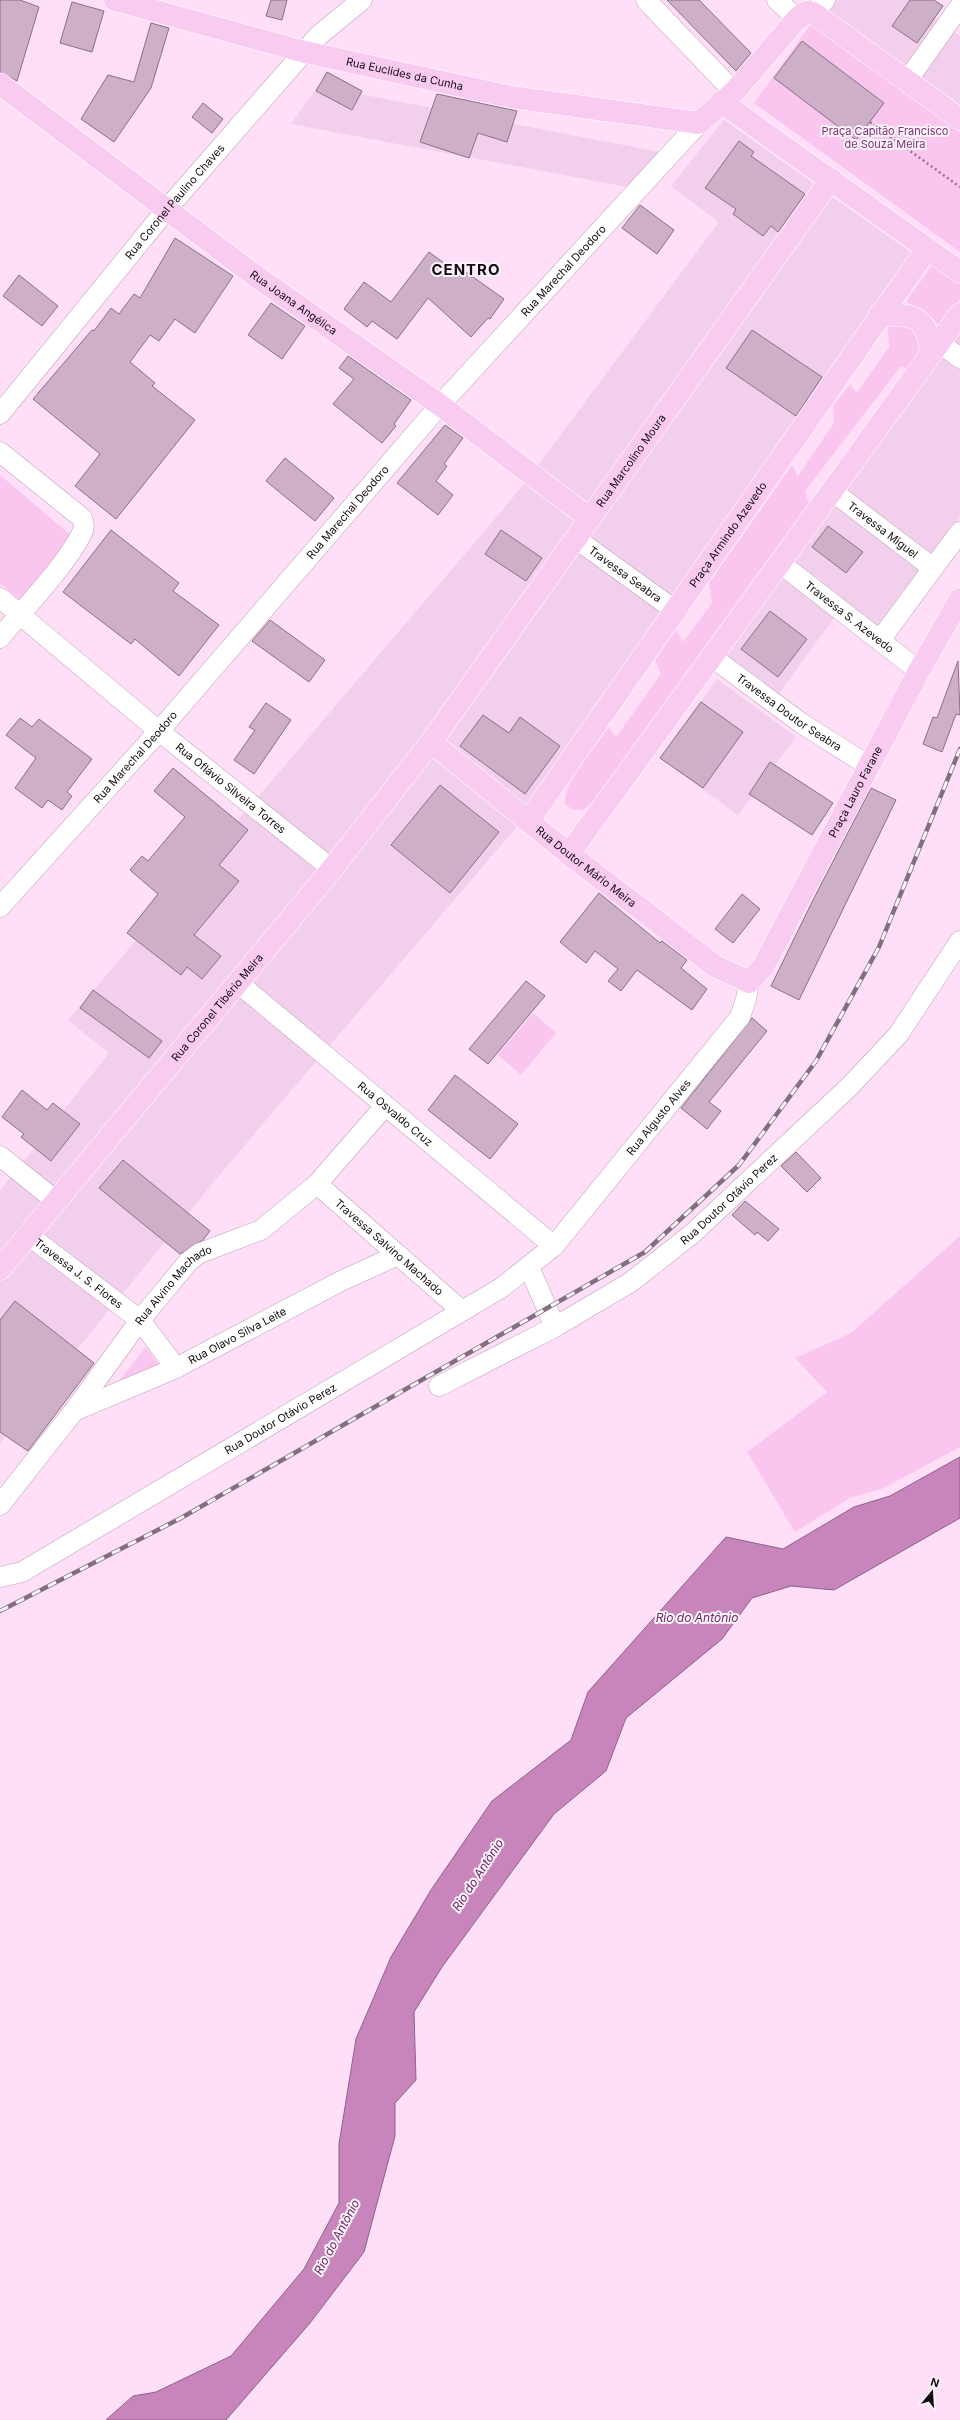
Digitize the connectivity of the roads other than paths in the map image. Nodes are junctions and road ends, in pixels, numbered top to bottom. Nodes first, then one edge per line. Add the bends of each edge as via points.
1 (114, 0) edge
2 (362, 0) edge
3 (646, 0) edge
4 (777, 0) edge
5 (960, 6) edge
6 (812, 11) edge
7 (305, 52) junction
8 (907, 81) junction
9 (0, 84) edge
10 (728, 97) junction
11 (960, 119) edge
12 (699, 123) junction
13 (831, 179) junction
14 (167, 209) junction
15 (927, 248) junction
16 (960, 272) edge
17 (960, 314) edge
18 (879, 315) junction
19 (935, 348) junction
20 (960, 358) edge
21 (440, 406) junction
22 (0, 414) edge
23 (0, 452) edge
24 (832, 491) junction
25 (589, 518) junction
26 (960, 532) edge
27 (575, 538) junction
28 (780, 563) junction
29 (933, 568) junction
30 (0, 598) edge
31 (960, 599) edge
32 (676, 611) junction
33 (19, 614) junction
34 (0, 638) edge
35 (880, 640) junction
36 (712, 657) junction
37 (919, 671) junction
38 (159, 731) junction
39 (431, 742) junction
40 (869, 766) junction
41 (529, 820) junction
42 (569, 854) junction
43 (332, 868) junction
44 (0, 907) edge
45 (960, 941) edge
46 (237, 982) junction
47 (748, 982) junction
48 (385, 1106) junction
49 (0, 1156) edge
50 (317, 1184) junction
51 (56, 1201) junction
52 (27, 1234) junction
53 (554, 1246) junction
54 (398, 1255) junction
55 (529, 1267) junction
56 (0, 1269) edge
57 (462, 1311) junction
58 (140, 1320) junction
59 (555, 1327) junction
60 (176, 1368) junction
61 (438, 1386) dead end
62 (74, 1412) junction
63 (0, 1505) edge
64 (0, 1577) edge

1 - 7 main road, Rua Euclides da Cunha
2 - 7 street, Rua Coronel Paulino Chaves via 318,36
3 - 10 street
4 - 6 street
5 - 8 street
6 - 8 main road
6 - 10 main road
7 - 12 main road, Rua Euclides da Cunha via 511,97
7 - 14 street, Rua Coronel Paulino Chaves
8 - 11 main road
9 - 14 main road, Rua Joana Angélica
10 - 12 main road
10 - 13 main road
12 - 21 street, Rua Marechal Deodoro
13 - 15 main road
13 - 25 main road, Rua Marcolino Moura
14 - 21 main road, Rua Joana Angélica via 250,272
14 - 22 street, Rua Coronel Paulino Chaves
15 - 16 main road
15 - 18 main road, Praça Armindo Azevedo
17 - 19 main road
18 - 19 main road via 908,314 918,319
18 - 32 main road, Praça Armindo Azevedo
19 - 20 street
19 - 24 main road
21 - 25 main road, Rua Joana Angélica
21 - 38 street, Rua Marechal Deodoro
23 - 33 street via 82,518 84,524 83,532 61,563
24 - 28 main road
24 - 29 street, Travessa Miguel
25 - 27 main road, Rua Marcolino Moura
26 - 29 street
27 - 32 street, Travessa Seabra
27 - 39 main road, Rua Marcolino Moura
28 - 35 street, Travessa S. Azevedo
28 - 36 main road
29 - 35 street
30 - 33 street, Rua Oflávio Silveira Torres
31 - 37 main road, Praça Lauro Farane
32 - 41 main road, Praça Armindo Azevedo
33 - 34 street
33 - 38 street, Rua Oflávio Silveira Torres
35 - 37 street, Travessa S. Azevedo
36 - 40 street, Travessa Doutor Seabra via 801,723
36 - 42 main road
37 - 40 main road, Praça Lauro Farane
38 - 43 street, Rua Oflávio Silveira Torres
38 - 44 street, Rua Marechal Deodoro
39 - 41 main road, Rua Doutor Mário Meira
39 - 43 main road, Rua Coronel Tibério Meira
40 - 47 main road, Praça Lauro Farane via 763,967
41 - 42 main road, Rua Doutor Mário Meira
42 - 47 main road, Rua Doutor Mário Meira via 715,966
43 - 46 main road, Rua Coronel Tibério Meira
45 - 59 street, Rua Doutor Otávio Perez via 898,1035 849,1087 692,1234 631,1282
46 - 48 street, Rua Osvaldo Cruz
46 - 51 main road, Rua Coronel Tibério Meira
47 - 53 street, Rua Algusto Alves via 746,1000 740,1017
48 - 50 street, Rua Alvino Machado
48 - 53 street, Rua Osvaldo Cruz
49 - 51 street
50 - 54 street, Travessa Salvino Machado
50 - 58 street, Rua Alvino Machado via 261,1230 200,1253 189,1261
51 - 52 main road, Rua Coronel Tibério Meira
52 - 56 main road, Rua Coronel Tibério Meira
52 - 58 street, Travessa J. S. Flores
53 - 55 street, Rua Doutor Otávio Perez
54 - 57 street, Travessa Salvino Machado
54 - 60 street, Rua Olavo Silva Leite via 341,1281
55 - 57 street, Rua Doutor Otávio Perez via 501,1288
55 - 59 street
57 - 64 street, Rua Doutor Otávio Perez via 22,1572
58 - 60 street, Travessa J. S. Flores
58 - 62 street, Rua Alvino Machado
59 - 61 street, Rua Doutor Otávio Perez
60 - 62 street, Rua Olavo Silva Leite
62 - 63 street, Rua Alvino Machado

